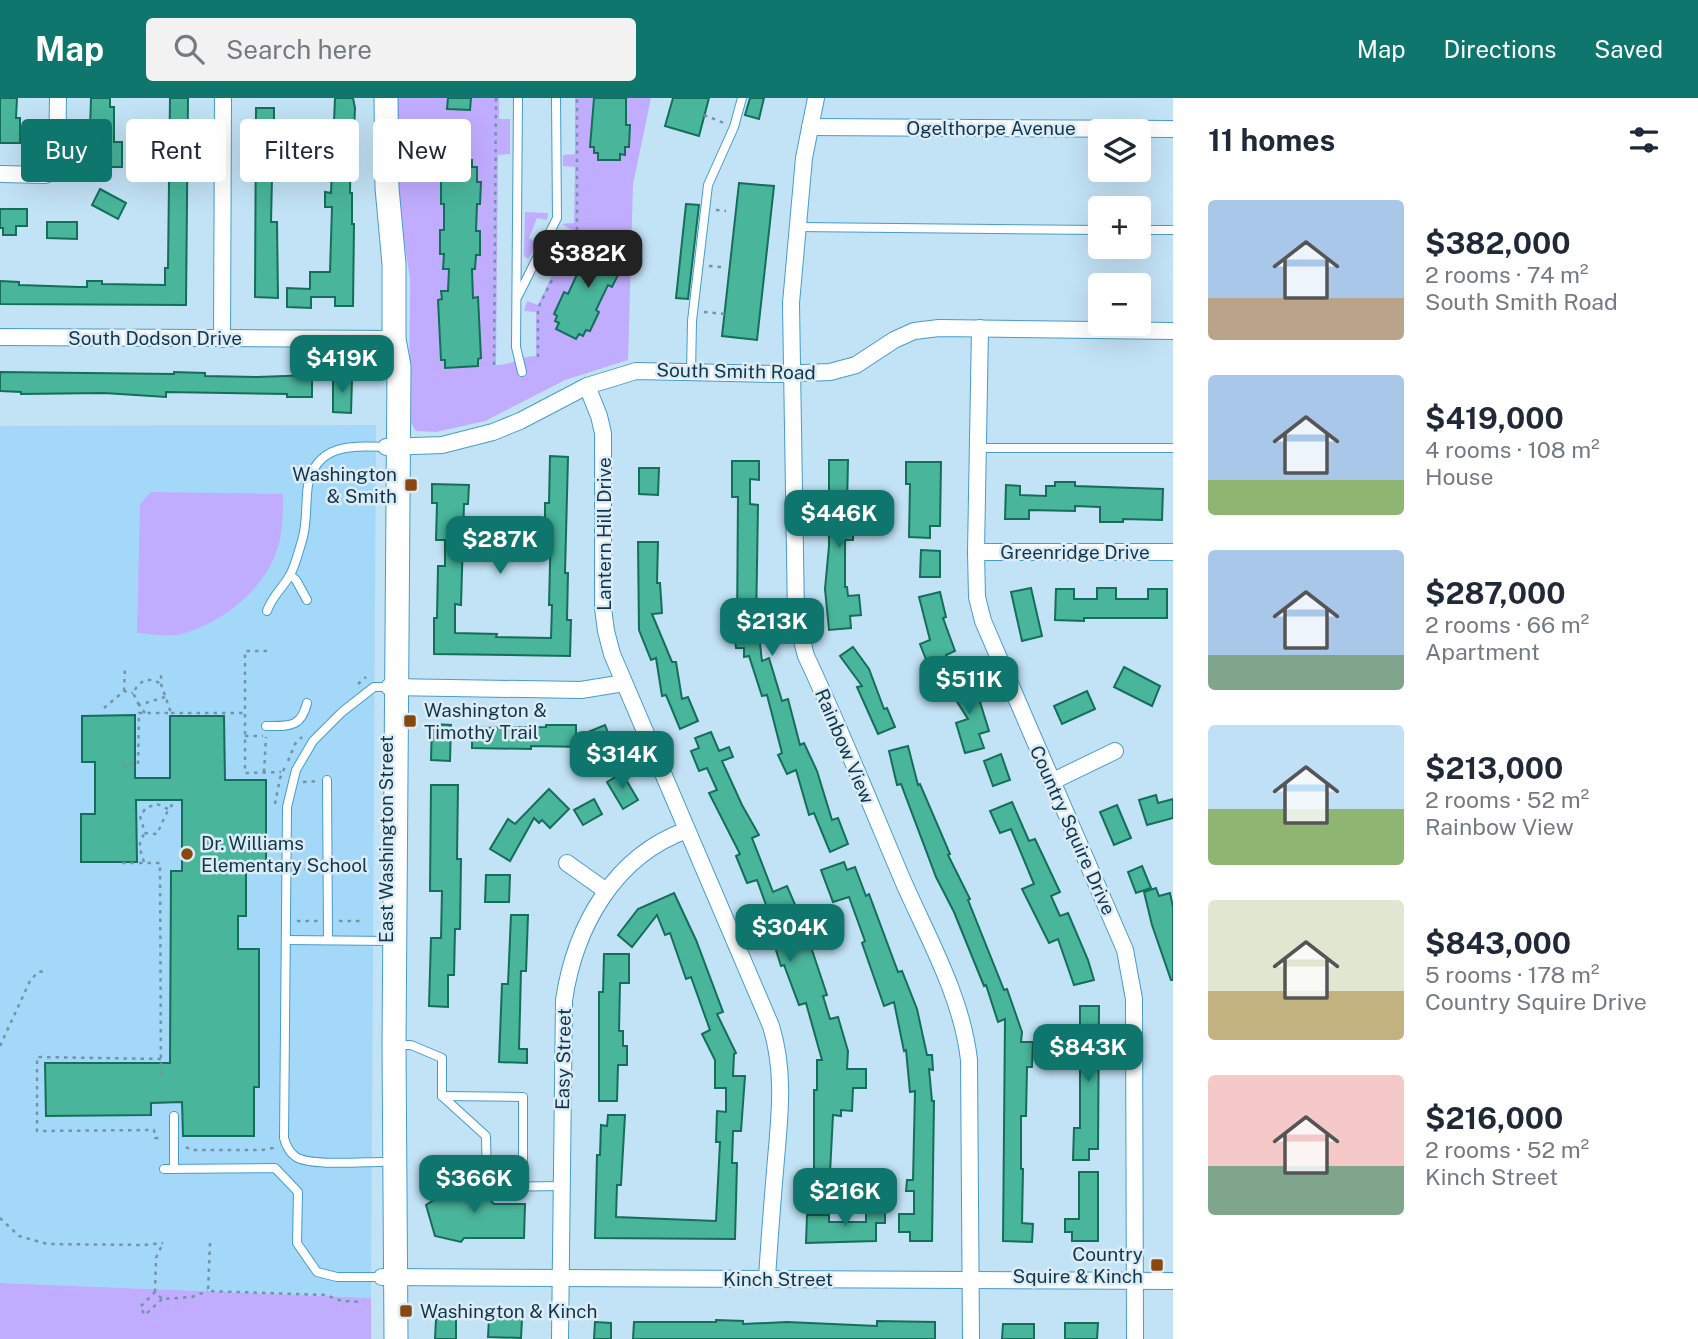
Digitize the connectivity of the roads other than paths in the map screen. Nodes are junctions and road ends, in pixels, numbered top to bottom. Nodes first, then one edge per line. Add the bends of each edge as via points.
1 (58, 98) edge
2 (223, 98) edge
3 (386, 98) edge
4 (518, 98) edge
5 (556, 98) edge
6 (742, 98) edge
7 (816, 98) edge
8 (810, 127) junction
9 (1173, 129) edge
10 (0, 174) edge
11 (797, 227) junction
12 (1088, 230) edge
13 (1151, 230) edge
14 (1173, 230) edge
15 (516, 299) junction
16 (980, 328) junction
17 (1173, 331) edge
18 (0, 337) edge
19 (222, 339) junction
20 (394, 340) junction
21 (522, 372) dead end
22 (691, 373) junction
23 (793, 374) junction
24 (587, 386) junction
25 (392, 447) junction
26 (978, 448) junction
27 (1173, 448) edge
28 (976, 552) junction
29 (1173, 552) edge
30 (290, 575) junction
31 (307, 600) dead end
32 (267, 611) dead end
33 (624, 683) junction
34 (392, 687) junction
35 (307, 703) dead end
36 (266, 726) road end
37 (1115, 751) dead end
38 (327, 780) dead end
39 (1051, 782) junction
40 (687, 830) junction
41 (567, 863) dead end
42 (605, 890) junction
43 (286, 940) junction
44 (328, 940) junction
45 (391, 941) junction
46 (389, 1044) junction
47 (442, 1096) junction
48 (174, 1116) dead end
49 (381, 1162) junction
50 (164, 1169) dead end
51 (174, 1169) junction
52 (562, 1186) junction
53 (523, 1187) junction
54 (388, 1277) junction
55 (560, 1278) junction
56 (766, 1279) junction
57 (970, 1280) junction
58 (1135, 1281) junction
59 (1173, 1281) edge
60 (383, 1339) edge
61 (396, 1339) edge
62 (560, 1339) edge
63 (971, 1339) edge
64 (1135, 1339) edge

1 - 10 street via 58,163 54,171
2 - 19 street
3 - 20 main road, East Washington Street
4 - 15 lane
5 - 15 lane via 557,218
6 - 22 lane via 708,185
7 - 8 street, Rainbow View
8 - 9 street, Ogelthorpe Avenue
8 - 11 street, Rainbow View
11 - 12 lane
11 - 23 street, Rainbow View via 791,303
13 - 14 lane
15 - 21 lane via 516,347
16 - 17 street, South Smith Road
16 - 23 street, South Smith Road via 915,331 856,365
16 - 26 street, Country Squire Drive
18 - 19 street, South Dodson Drive
19 - 20 street, South Dodson Drive
20 - 25 main road, East Washington Street via 386,368
22 - 23 street, South Smith Road
22 - 24 street, South Smith Road via 636,371
23 - 57 street, Rainbow View via 796,617 806,656 962,1020 969,1060
24 - 25 street, South Smith Road via 493,432 442,445
24 - 33 street, Lantern Hill Drive via 603,433 603,608
25 - 30 lane via 350,447 330,452 315,465 308,485 303,541
25 - 34 main road, East Washington Street
26 - 27 lane
26 - 28 street, Country Squire Drive
28 - 29 street, Greenridge Drive
28 - 39 street, Country Squire Drive via 982,621
30 - 31 lane
30 - 32 lane
33 - 34 street via 581,690
33 - 40 street, Lantern Hill Drive
34 - 43 lane via 374,687 342,712 313,741 296,770 287,807
34 - 45 main road, East Washington Street
35 - 36 lane via 304,716 296,723
37 - 39 street
38 - 44 lane
39 - 58 street, Country Squire Drive via 1130,968 1135,999
40 - 42 street, Easy Street via 639,856
40 - 56 street, Lantern Hill Drive via 777,1046 781,1100
41 - 42 street
42 - 52 street, Easy Street via 582,930 567,980
43 - 44 lane
43 - 49 lane via 287,1147 305,1161
44 - 45 lane
45 - 46 main road, East Washington Street
46 - 47 lane via 411,1045 442,1058
46 - 49 main road, East Washington Street
46 - 54 main road, East Washington Street
47 - 53 lane via 486,1136 487,1187
47 - 53 lane via 523,1097
48 - 51 lane
49 - 54 main road, East Washington Street
50 - 51 lane
51 - 54 lane via 275,1168 298,1192 297,1243 317,1272 337,1278
52 - 53 lane
52 - 55 street, Easy Street
54 - 55 street, Kinch Street
54 - 60 main road, East Washington Street
54 - 61 main road, East Washington Street
55 - 56 street, Kinch Street
55 - 62 street, Easy Street
56 - 57 street, Kinch Street
57 - 58 street, Kinch Street
57 - 63 street, Rainbow View
58 - 59 street, Kinch Street
58 - 64 street, Country Squire Drive

